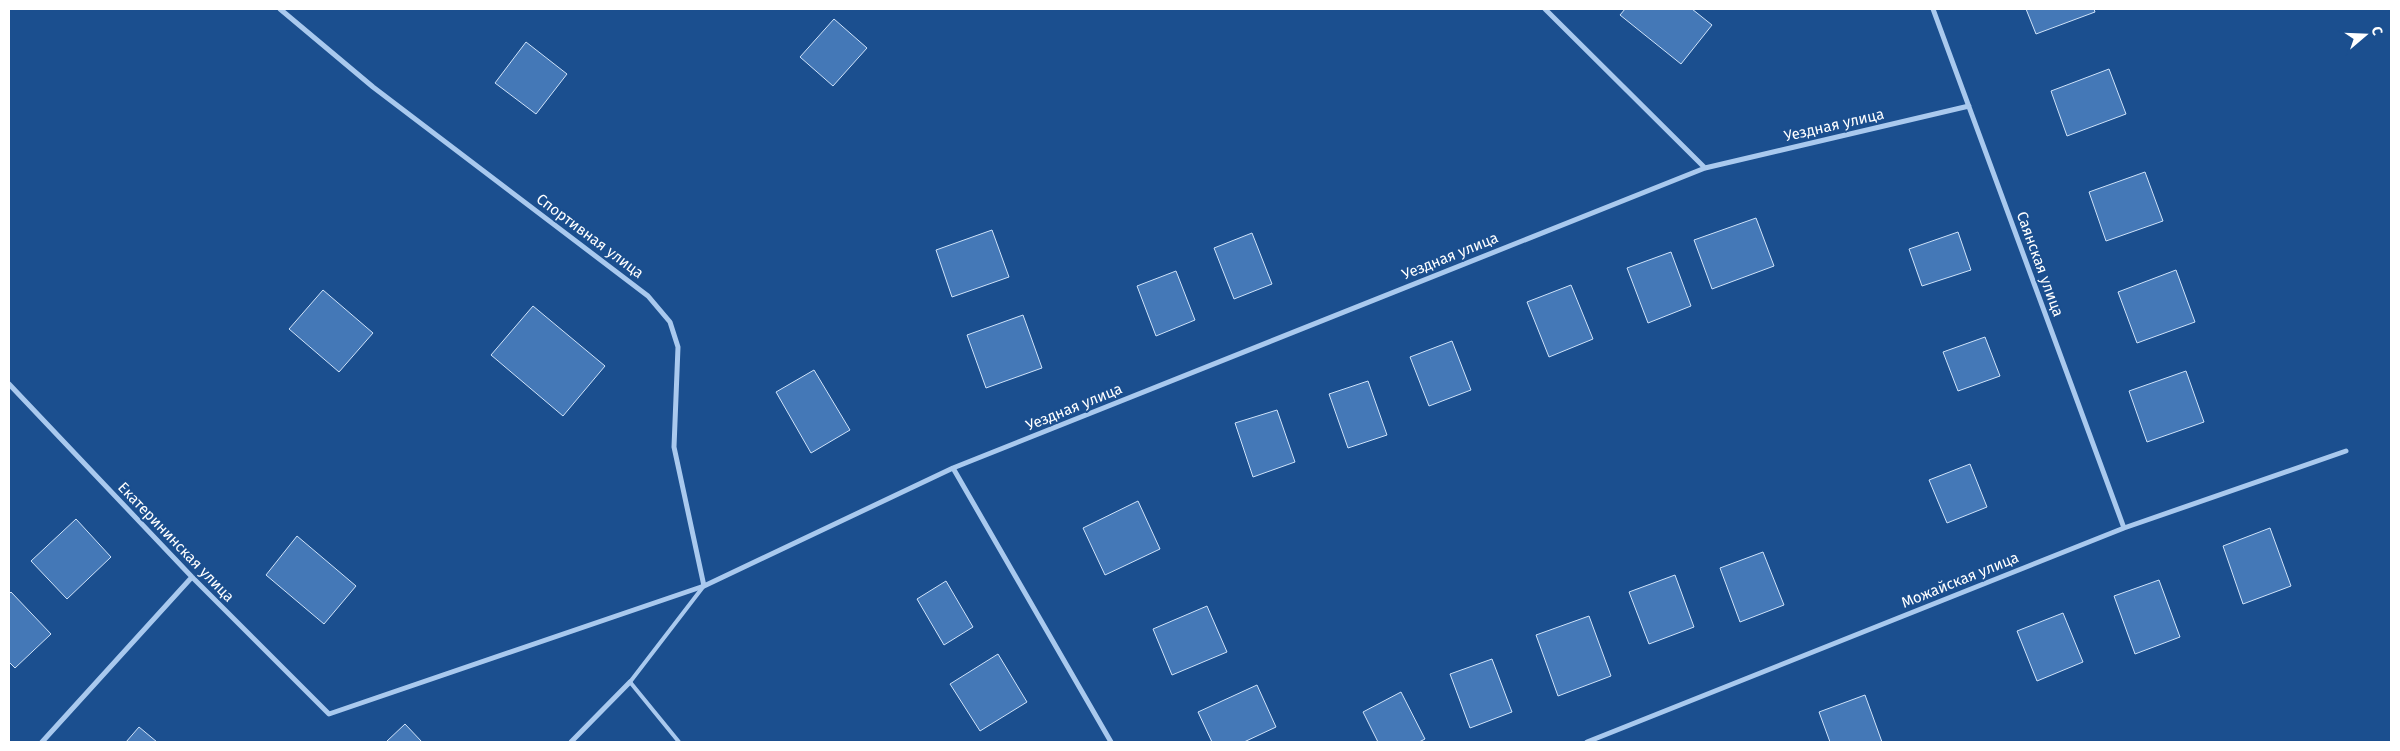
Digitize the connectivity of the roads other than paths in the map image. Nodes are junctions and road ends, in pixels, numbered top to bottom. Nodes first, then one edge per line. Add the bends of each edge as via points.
1 (280, 9) edge
2 (1545, 9) edge
3 (1933, 9) edge
4 (1968, 106) junction
5 (1705, 168) junction
6 (9, 384) edge
7 (2346, 451) dead end
8 (953, 468) junction
9 (2124, 528) junction
10 (192, 577) junction
11 (704, 586) junction
12 (630, 682) junction
13 (328, 714) joint
14 (42, 742) edge
15 (571, 742) edge
16 (679, 742) edge
17 (1111, 742) edge
18 (1587, 742) edge

1 - 11 street, Спортивная улица via 373,87 648,296 670,322 678,347 674,447
2 - 5 street
3 - 4 street, Саянская улица
4 - 5 street, Уездная улица
4 - 9 street, Саянская улица
5 - 8 street, Уездная улица
6 - 10 street, Екатерининская улица
7 - 9 street, Можайская улица
8 - 11 street, Уездная улица
8 - 17 street
9 - 18 street, Можайская улица
10 - 13 street, Екатерининская улица
10 - 14 street
11 - 12 lane
11 - 13 street, Уездная улица
12 - 15 street
12 - 16 lane

